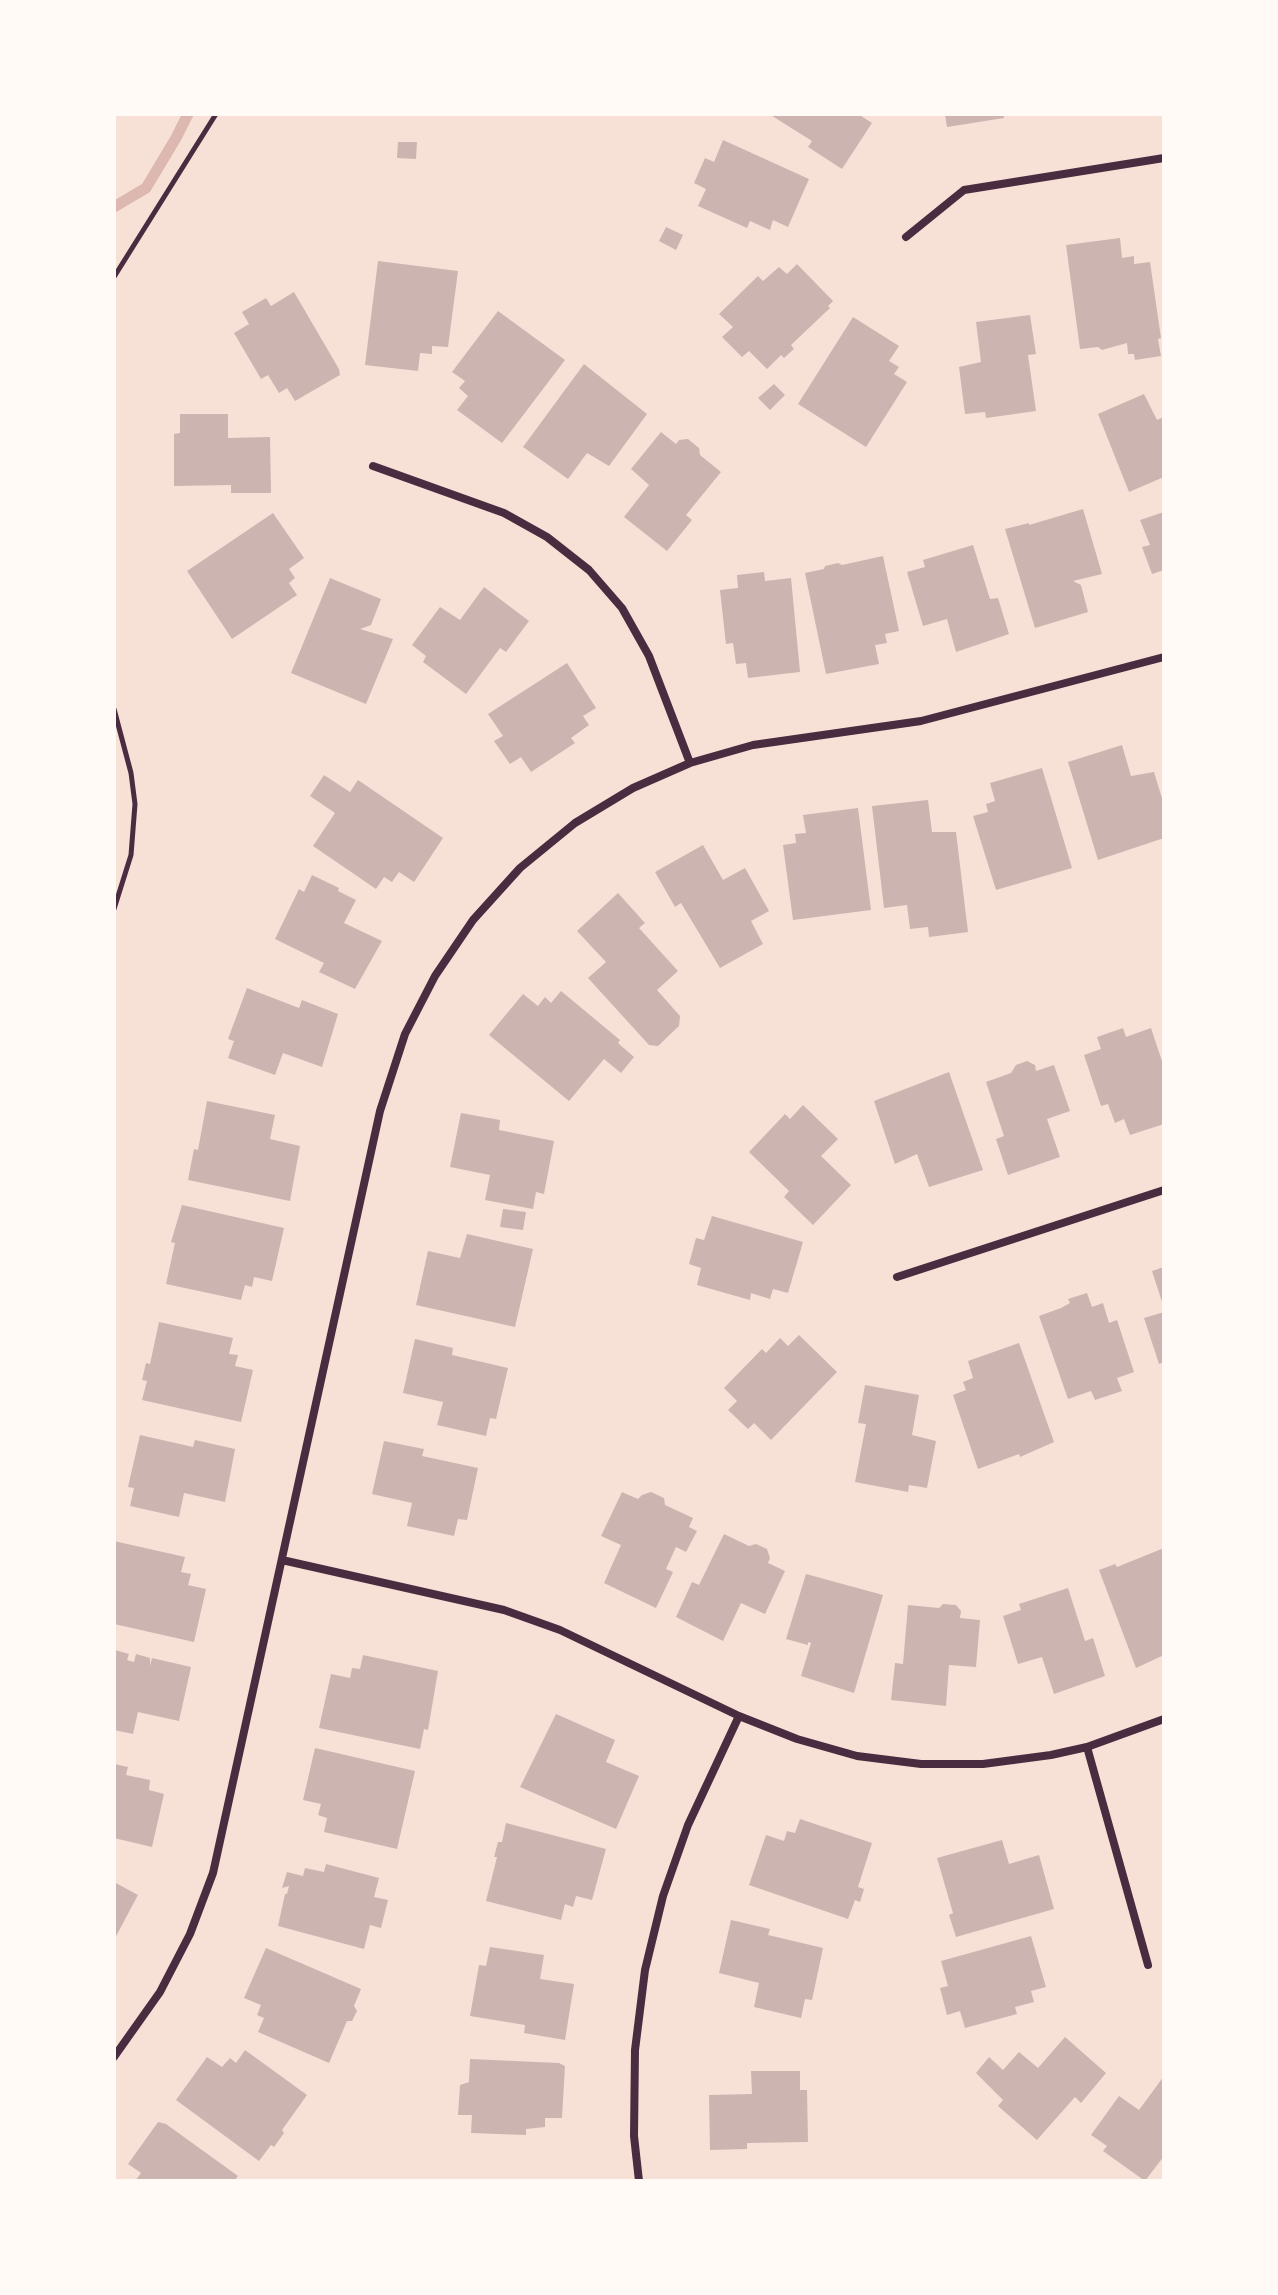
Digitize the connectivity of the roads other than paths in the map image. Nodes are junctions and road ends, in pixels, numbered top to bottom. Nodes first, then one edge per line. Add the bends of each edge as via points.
1 (1164, 158) edge
2 (906, 237) dead end
3 (373, 466) dead end
4 (1164, 657) edge
5 (690, 763) junction
6 (1164, 1190) edge
7 (897, 1277) dead end
8 (282, 1560) junction
9 (739, 1716) junction
10 (1164, 1719) edge
11 (1087, 1747) junction
12 (1148, 1965) dead end
13 (114, 2057) edge
14 (639, 2181) edge

1 - 2 street via 964,190
3 - 5 street via 504,513 547,537 589,570 622,608 649,656
4 - 5 street via 921,721 753,745
5 - 8 street via 633,788 575,823 520,868 473,920 405,1034 380,1111
6 - 7 street
8 - 9 street via 504,1610 560,1630
8 - 13 street via 213,1873 160,1992
9 - 11 street via 857,1756 921,1764 983,1764
9 - 14 street via 688,1825 645,1970 635,2050
10 - 11 street
11 - 12 street

